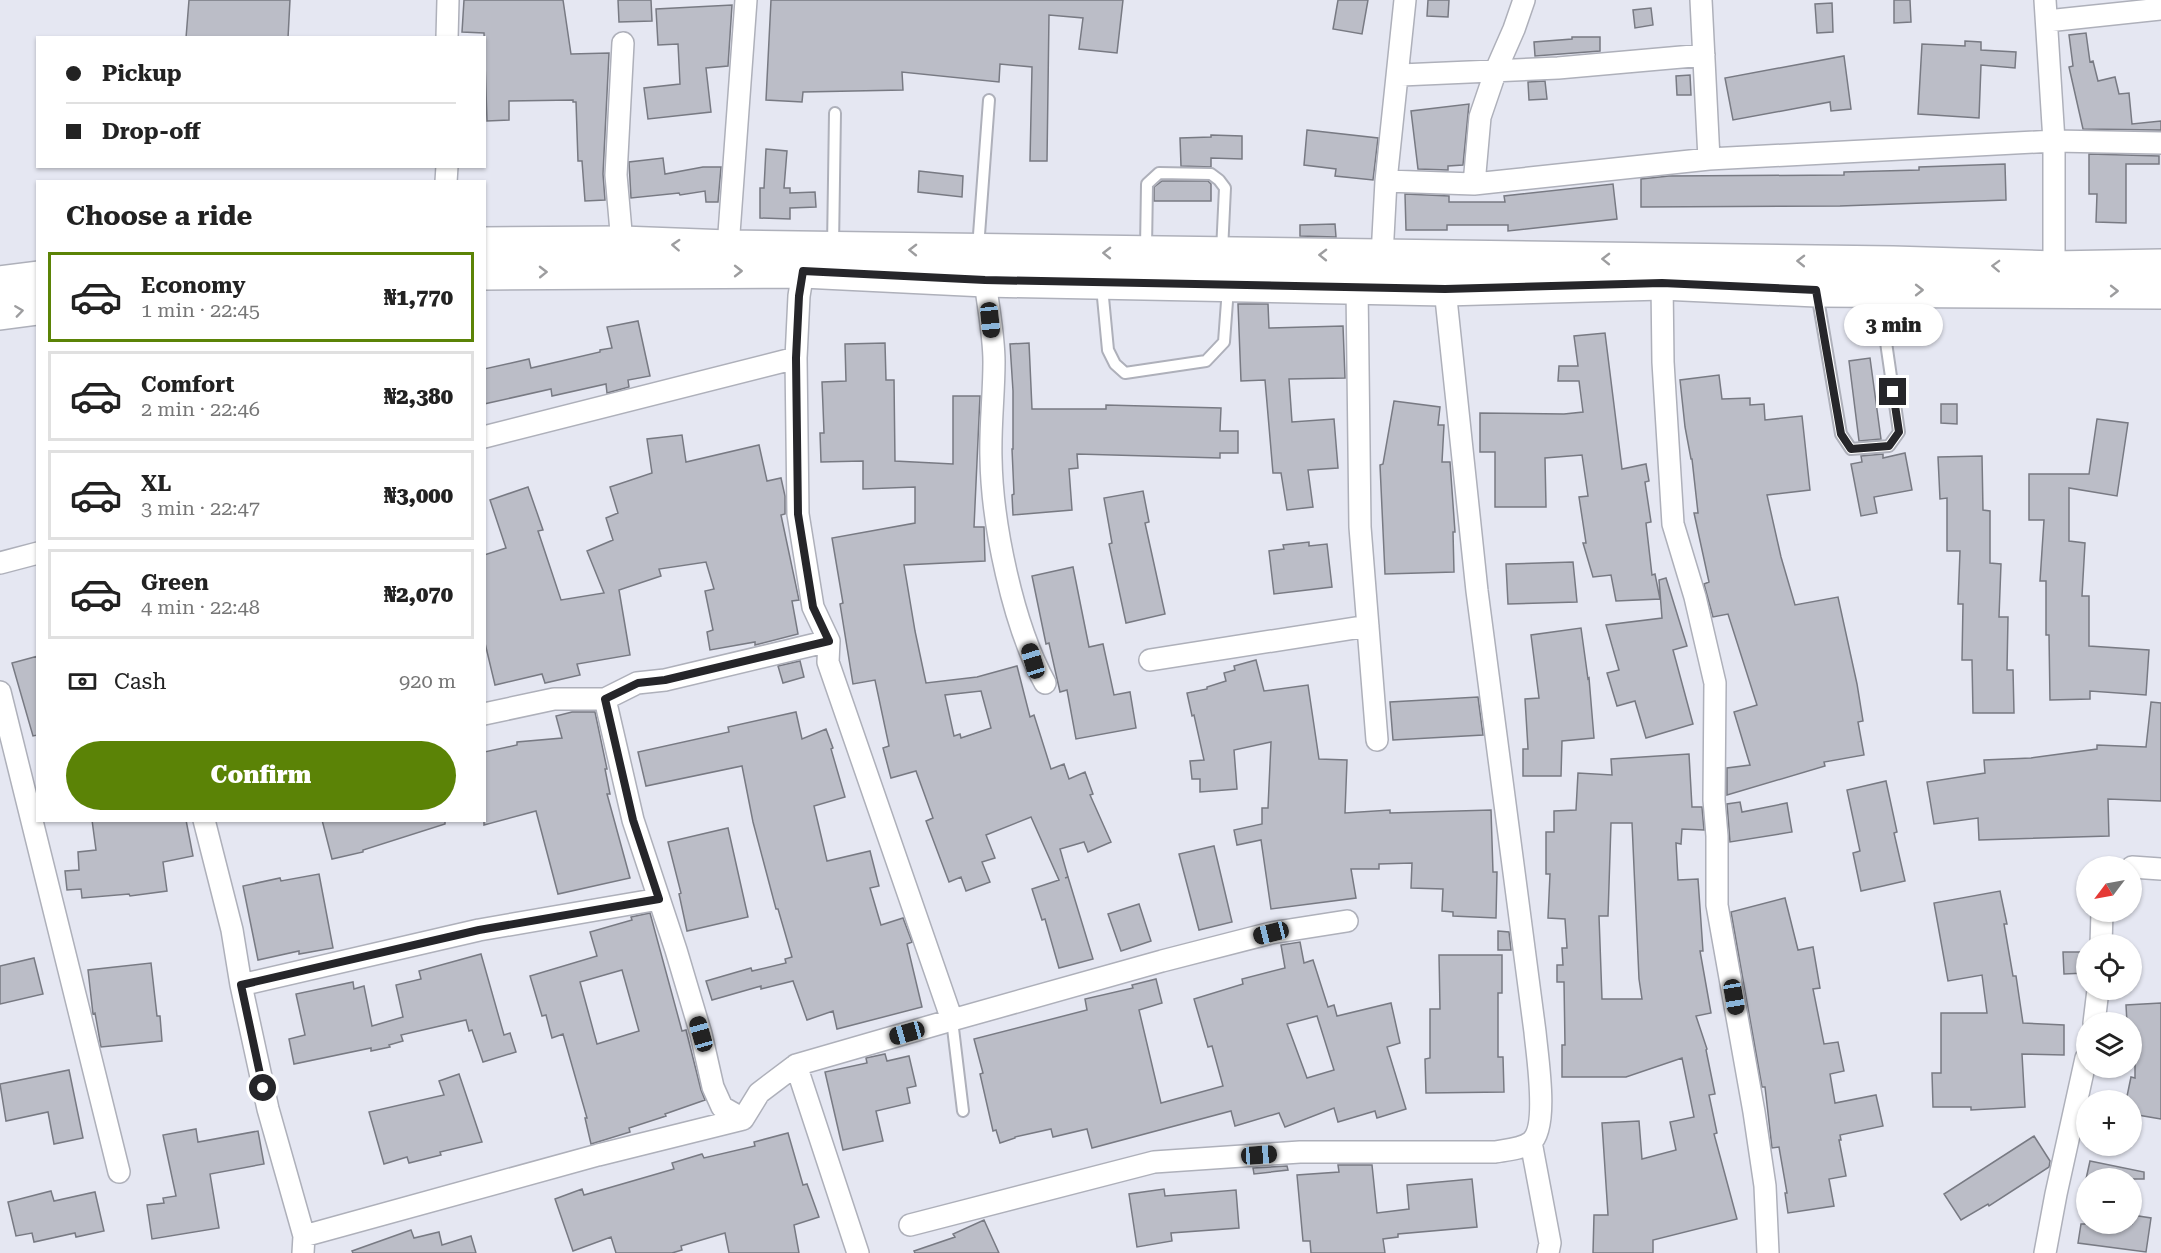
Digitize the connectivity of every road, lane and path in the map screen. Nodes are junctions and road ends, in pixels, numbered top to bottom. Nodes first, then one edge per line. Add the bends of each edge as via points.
1 (448, 0) edge
2 (746, 0) edge
3 (1405, 0) edge
4 (1524, 0) edge
5 (1701, 0) edge
6 (2045, 0) edge
7 (2161, 9) edge
8 (2048, 21) junction
9 (447, 36) edge
10 (623, 43) dead end
11 (1704, 55) junction
12 (1496, 70) junction
13 (1401, 75) dead end
14 (989, 100) dead end
15 (835, 113) dead end
16 (2054, 141) junction
17 (2161, 143) edge
18 (1709, 159) junction
19 (1386, 181) junction
20 (1474, 184) junction
21 (622, 243) junction
22 (486, 244) edge
23 (728, 247) junction
24 (833, 249) junction
25 (1146, 254) junction
26 (1382, 256) junction
27 (981, 265) junction
28 (2161, 266) edge
29 (2054, 268) junction
30 (1225, 269) junction
31 (803, 271) junction
32 (486, 273) edge
33 (36, 278) edge
34 (1101, 282) junction
35 (0, 283) edge
36 (1662, 283) junction
37 (1357, 287) junction
38 (1445, 289) junction
39 (1816, 290) junction
40 (1879, 290) junction
41 (2161, 292) edge
42 (36, 308) edge
43 (0, 314) edge
44 (796, 358) junction
45 (486, 436) edge
46 (36, 554) edge
47 (0, 563) edge
48 (1368, 626) junction
49 (829, 641) junction
50 (1150, 660) dead end
51 (1045, 683) dead end
52 (0, 692) edge
53 (605, 699) junction
54 (486, 714) edge
55 (1377, 740) dead end
56 (205, 822) edge
57 (2142, 868) edge
58 (2161, 869) edge
59 (659, 899) junction
60 (1347, 921) dead end
61 (241, 985) junction
62 (952, 1020) junction
63 (796, 1065) junction
64 (2082, 1078) edge
65 (963, 1111) dead end
66 (743, 1119) junction
67 (1531, 1142) junction
68 (119, 1172) dead end
69 (910, 1225) dead end
70 (304, 1244) edge
71 (858, 1253) edge
72 (1548, 1253) edge
73 (1768, 1253) edge
74 (2045, 1253) edge

1 - 9 street
2 - 23 street
3 - 19 street
4 - 12 street
5 - 11 street
6 - 8 street
7 - 8 street
8 - 16 street
10 - 21 street via 616,175
11 - 12 street
11 - 18 street
12 - 13 street
12 - 20 street via 1480,117
14 - 27 lane
15 - 24 lane
16 - 17 street
16 - 18 street
16 - 29 street
18 - 20 street
19 - 20 street
19 - 26 street
21 - 22 main road
23 -> 21 main road
23 - 24 main road
27 -> 24 main road
25 -> 27 main road
25 - 30 main road
25 - 30 lane via 1147,184 1159,173 1211,174 1226,188
29 -> 26 main road via 1893,262
26 -> 30 main road
27 - 31 main road
27 - 34 main road
27 - 51 street via 994,360 991,459 997,527 1033,661
28 - 29 main road
30 - 34 main road
30 - 34 lane via 1224,342 1206,361 1125,373 1108,350
30 - 37 main road
32 -> 31 main road
31 - 44 street
33 - 35 main road
36 - 38 main road
36 - 39 main road
36 - 73 street via 1672,524 1695,597 1715,683 1717,905 1765,1186
37 - 38 main road
37 - 48 street via 1360,527
38 - 67 street via 1477,591 1541,1088 1540,1129
39 - 40 main road
39 - 40 lane via 1841,434 1851,449 1889,446 1899,432
40 -> 41 main road
43 -> 42 main road
44 - 45 street
44 - 49 street via 798,514 813,607
46 - 47 street
48 - 50 street
48 - 55 street
49 - 53 street via 638,683
49 - 62 street via 828,662
52 - 68 street
53 - 54 street via 554,699
53 - 59 street via 633,820
56 - 61 street via 232,930
57 - 58 street
59 - 61 street via 479,930
59 - 66 street via 698,1023 713,1087 722,1107
60 - 62 street via 1271,933
61 - 70 street via 268,1109
62 - 63 street
62 - 65 lane
63 - 66 street via 759,1093
63 - 71 street
64 - 74 street
66 - 70 street via 598,1155
67 - 69 street via 1495,1152 1300,1152 1154,1162
67 - 72 street via 1550,1243

